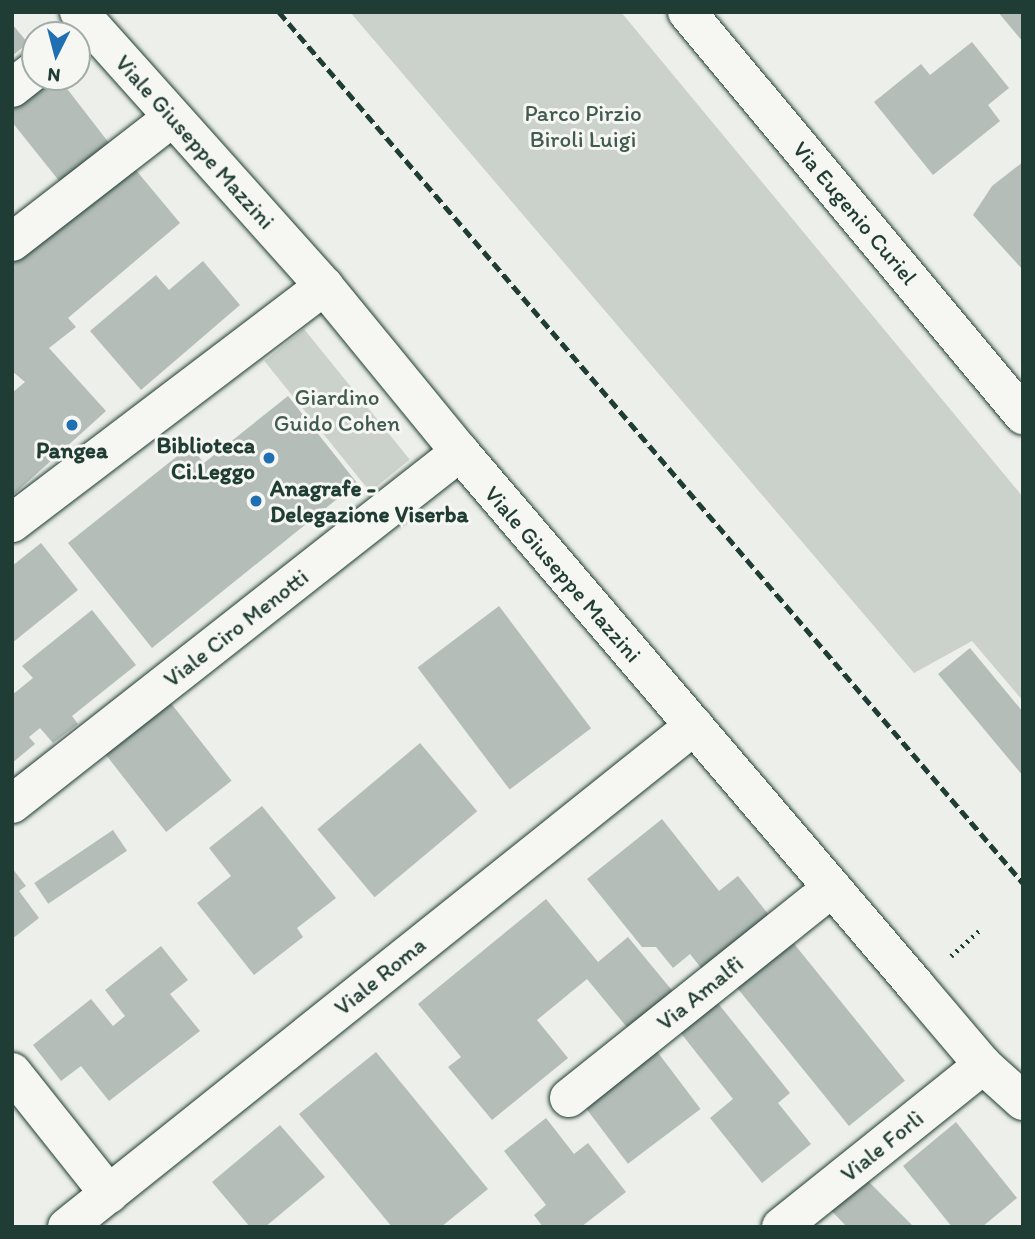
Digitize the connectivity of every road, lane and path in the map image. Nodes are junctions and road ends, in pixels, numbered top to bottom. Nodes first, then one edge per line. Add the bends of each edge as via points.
1 (687, 12) edge
2 (91, 34) edge
3 (172, 118) junction
4 (12, 242) edge
5 (324, 286) junction
6 (1023, 415) edge
7 (460, 452) junction
8 (12, 523) edge
9 (694, 726) junction
10 (12, 804) edge
11 (832, 888) junction
12 (983, 1065) junction
13 (12, 1072) edge
14 (569, 1098) dead end
15 (1023, 1101) edge
16 (109, 1194) junction
17 (67, 1227) edge
18 (781, 1227) edge

1 - 6 street, Via Eugenio Curiel
2 - 3 street, Viale Giuseppe Mazzini
3 - 4 street
3 - 5 street, Viale Giuseppe Mazzini
5 - 7 street, Viale Giuseppe Mazzini
5 - 8 street
7 - 9 street, Viale Giuseppe Mazzini
7 - 10 street, Viale Ciro Menotti
9 - 11 street, Viale Giuseppe Mazzini
9 - 16 street, Viale Roma
11 - 12 street, Viale Giuseppe Mazzini
11 - 14 street, Via Amalfi
12 - 15 street, Viale Giuseppe Mazzini
12 - 18 street, Viale Forlì
13 - 16 street
16 - 17 street, Viale Roma

